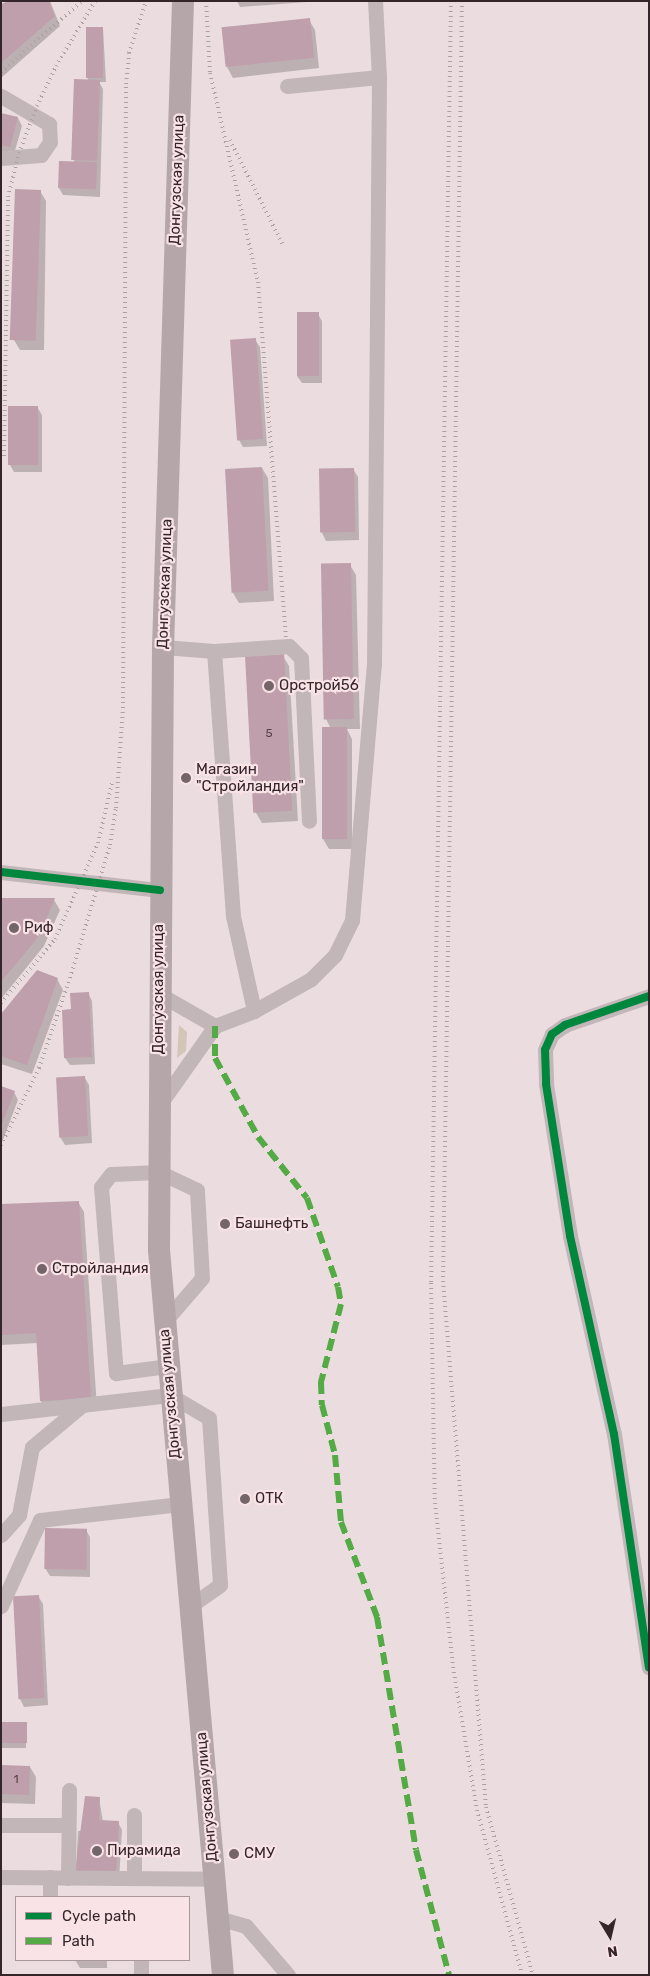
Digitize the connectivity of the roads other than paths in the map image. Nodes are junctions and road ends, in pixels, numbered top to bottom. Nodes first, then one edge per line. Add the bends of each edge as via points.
1 (182, 1) edge
2 (375, 1) edge
3 (379, 77) junction
4 (288, 86) dead end
5 (1, 96) edge
6 (1, 158) edge
7 (163, 647) junction
8 (214, 651) junction
9 (309, 820) dead end
10 (1, 872) edge
11 (160, 890) junction
12 (159, 994) junction
13 (649, 996) edge
14 (254, 1012) junction
15 (215, 1026) junction
16 (158, 1106) junction
17 (158, 1172) junction
18 (164, 1322) junction
19 (167, 1366) junction
20 (170, 1395) junction
21 (83, 1404) junction
22 (1, 1414) edge
23 (180, 1504) junction
24 (1, 1535) edge
25 (191, 1605) junction
26 (1, 1606) edge
27 (649, 1667) edge
28 (69, 1790) dead end
29 (134, 1815) dead end
30 (1, 1824) edge
31 (68, 1825) junction
32 (1, 1877) edge
33 (50, 1877) junction
34 (68, 1878) junction
35 (134, 1878) junction
36 (213, 1879) junction
37 (50, 1896) edge
38 (218, 1918) junction
39 (141, 1961) edge
40 (141, 1975) edge
41 (223, 1975) edge
42 (288, 1975) edge

1 - 7 highway, Донгузская улица
2 - 3 street
3 - 4 street
3 - 14 street via 374,666 359,871 352,920 335,955 311,980
5 - 6 street via 49,124 50,142 41,155
7 - 8 street
7 - 11 highway, Донгузская улица
8 - 9 street via 289,646 301,658
8 - 14 street via 233,916
10 - 11 street
11 - 12 highway, Донгузская улица
12 - 15 street
12 - 16 highway, Донгузская улица
13 - 27 street via 565,1024 552,1034 545,1050 546,1084 570,1236 614,1434
14 - 15 street
15 - 16 street
16 - 17 highway, Донгузская улица
17 - 18 highway, Донгузская улица
17 - 18 street via 197,1190 202,1278
17 - 19 street via 111,1174 101,1187 116,1373
18 - 19 highway, Донгузская улица
19 - 20 highway, Донгузская улица
20 - 21 street
20 - 23 highway, Донгузская улица
20 - 25 street via 209,1418 220,1585
21 - 22 street
21 - 24 street via 32,1447 19,1515
23 - 25 highway, Донгузская улица
23 - 26 street via 40,1520
25 - 36 highway, Донгузская улица
28 - 31 street
29 - 35 street
30 - 31 street
31 - 34 street
32 - 33 street
33 - 34 street
33 - 37 street
34 - 35 street
35 - 36 street
36 - 38 highway, Донгузская улица
38 - 41 highway, Донгузская улица
38 - 42 street via 246,1926
39 - 40 street

